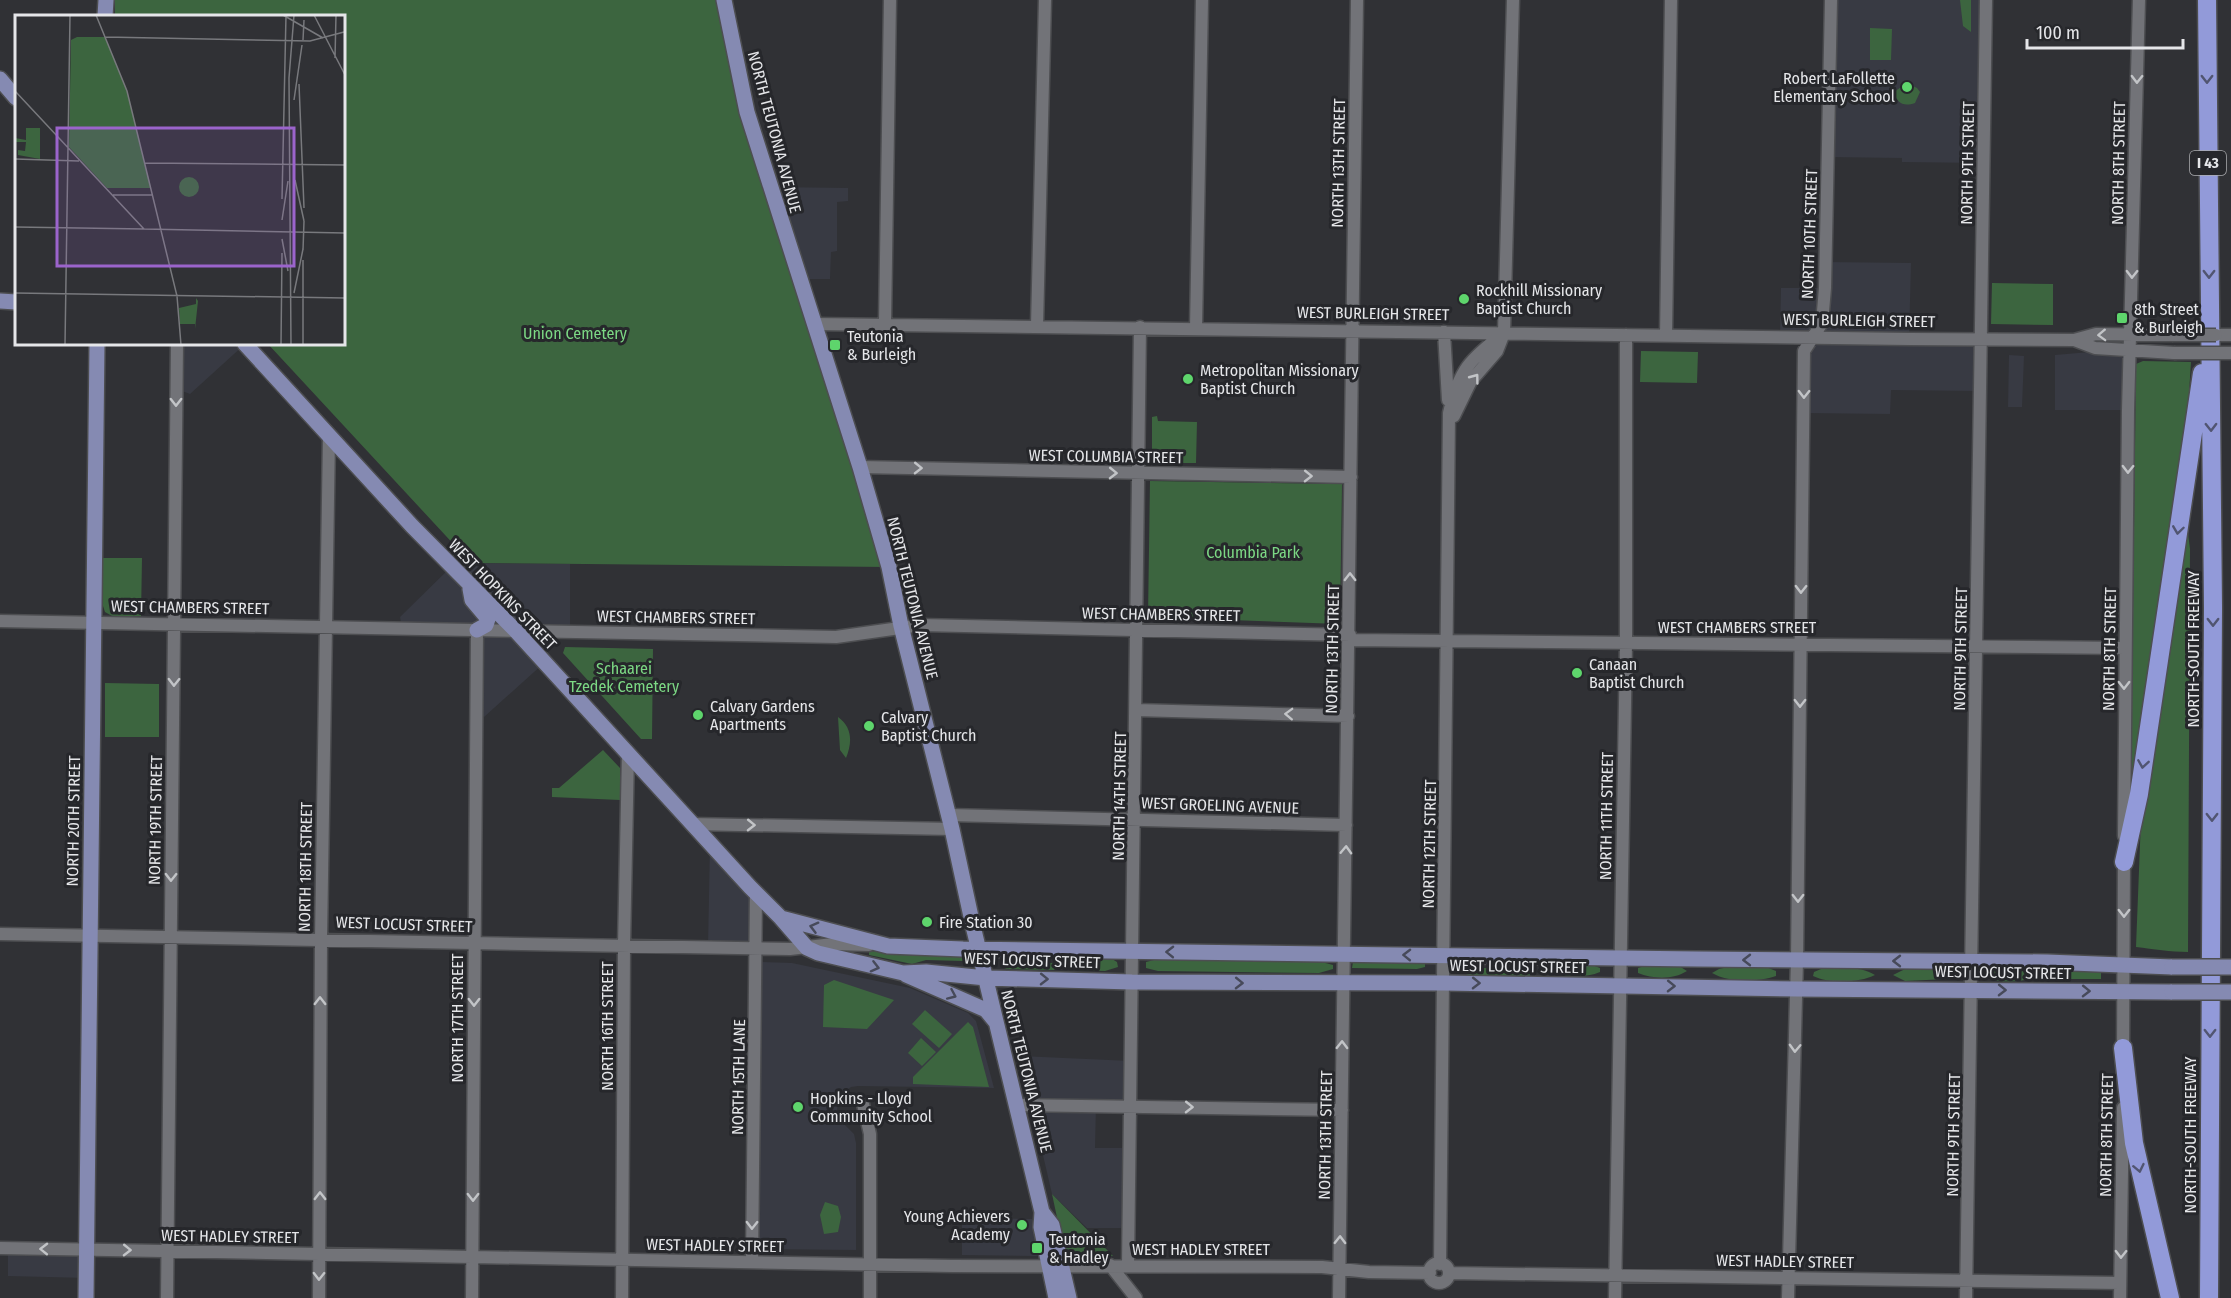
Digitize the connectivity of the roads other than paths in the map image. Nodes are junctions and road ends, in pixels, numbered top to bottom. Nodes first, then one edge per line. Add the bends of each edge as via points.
1 (106, 0) edge
2 (724, 0) edge
3 (890, 0) edge
4 (1045, 0) edge
5 (1202, 0) edge
6 (1358, 0) edge
7 (1513, 0) edge
8 (1671, 0) edge
9 (1831, 0) edge
10 (1986, 0) edge
11 (2139, 0) edge
12 (2207, 0) edge
13 (105, 15) edge
14 (0, 79) edge
15 (15, 97) edge
16 (0, 301) edge
17 (15, 302) edge
18 (885, 323) junction
19 (815, 324) junction
20 (1037, 326) junction
21 (1140, 327) junction
22 (2209, 327) junction
23 (1196, 328) junction
24 (1352, 332) junction
25 (1444, 332) junction
26 (1504, 333) junction
27 (2130, 334) junction
28 (1626, 335) junction
29 (2231, 335) edge
30 (1666, 336) junction
31 (1813, 338) junction
32 (1980, 340) junction
33 (2074, 340) junction
34 (97, 345) edge
35 (177, 345) edge
36 (245, 345) edge
37 (2130, 351) junction
38 (2231, 353) edge
39 (1449, 412) junction
40 (1450, 426) junction
41 (329, 437) junction
42 (860, 467) junction
43 (1139, 474) junction
44 (1350, 477) junction
45 (469, 583) junction
46 (0, 621) edge
47 (93, 622) junction
48 (175, 623) junction
49 (325, 626) junction
50 (901, 626) junction
51 (477, 630) junction
52 (515, 630) junction
53 (1137, 630) junction
54 (1350, 638) junction
55 (1448, 643) junction
56 (1626, 643) junction
57 (1800, 644) junction
58 (1976, 646) junction
59 (2125, 648) junction
60 (1136, 710) junction
61 (1348, 716) junction
62 (628, 754) junction
63 (1135, 819) junction
64 (950, 822) junction
65 (692, 824) junction
66 (1346, 825) junction
67 (2124, 862) junction
68 (756, 893) junction
69 (781, 918) junction
70 (0, 934) edge
71 (89, 935) junction
72 (170, 936) junction
73 (321, 939) junction
74 (474, 944) junction
75 (624, 946) junction
76 (888, 946) junction
77 (756, 948) junction
78 (807, 948) junction
79 (979, 950) junction
80 (1133, 952) junction
81 (1343, 954) junction
82 (1444, 956) junction
83 (1619, 958) junction
84 (1797, 960) junction
85 (1972, 961) junction
86 (2124, 964) junction
87 (2231, 967) edge
88 (903, 974) junction
89 (986, 978) junction
90 (1132, 982) junction
91 (1444, 983) junction
92 (1343, 984) junction
93 (1619, 985) junction
94 (1797, 989) junction
95 (1971, 989) junction
96 (2124, 991) junction
97 (2231, 992) edge
98 (996, 1023) junction
99 (2123, 1048) junction
100 (863, 1104) dead end
101 (1017, 1105) junction
102 (1130, 1105) junction
103 (1342, 1110) junction
104 (0, 1248) edge
105 (87, 1250) junction
106 (167, 1251) junction
107 (319, 1255) junction
108 (472, 1257) junction
109 (622, 1260) junction
110 (752, 1262) junction
111 (870, 1264) junction
112 (1440, 1264) junction
113 (1110, 1265) junction
114 (1128, 1265) junction
115 (1056, 1267) junction
116 (1340, 1269) junction
117 (1430, 1273) junction
118 (1449, 1273) junction
119 (1616, 1274) junction
120 (1788, 1278) junction
121 (1966, 1281) junction
122 (2120, 1283) junction
123 (1440, 1284) junction
124 (86, 1298) edge
125 (167, 1298) edge
126 (319, 1298) edge
127 (472, 1298) edge
128 (622, 1298) edge
129 (870, 1298) edge
130 (1056, 1298) edge
131 (1069, 1298) edge
132 (1136, 1298) edge
133 (1339, 1298) edge
134 (1439, 1298) edge
135 (1615, 1298) edge
136 (1788, 1298) edge
137 (1966, 1298) edge
138 (2120, 1298) edge
139 (2170, 1298) edge
140 (2209, 1298) edge

1 - 13 main road
2 - 19 main road, NORTH TEUTONIA AVENUE via 747,112
3 - 18 street
4 - 20 street
5 - 23 street
6 - 24 street, NORTH 13TH STREET
7 - 26 street, NORTH 12TH STREET
8 - 30 street
9 - 31 street, NORTH 10TH STREET via 1825,288 1822,324
10 - 32 street, NORTH 9TH STREET
11 -> 27 street, NORTH 8TH STREET
12 -> 22 highway, NORTH-SOUTH FREEWAY / I 43
14 - 15 main road
16 - 17 main road
18 - 19 street, WEST BURLEIGH STREET
18 - 20 street, WEST BURLEIGH STREET
19 - 42 main road, NORTH TEUTONIA AVENUE
20 - 21 street, WEST BURLEIGH STREET
21 - 23 street, WEST BURLEIGH STREET
21 - 43 street, NORTH 14TH STREET
22 -> 67 highway via 2139,794
22 -> 140 highway, NORTH-SOUTH FREEWAY / I 43 via 2213,620
23 - 24 street, WEST BURLEIGH STREET
24 - 25 street, WEST BURLEIGH STREET
24 - 44 street, NORTH 13TH STREET
25 - 26 street, WEST BURLEIGH STREET
25 - 39 street
26 - 28 street, WEST BURLEIGH STREET
26 - 39 street, NORTH 12TH STREET via 1465,367
40 -> 26 street, NORTH 12TH STREET via 1471,381 1497,351
27 - 29 street, WEST BURLEIGH STREET, bridge
27 -> 33 street, WEST BURLEIGH STREET via 2096,334
27 - 37 street, NORTH 8TH STREET
28 - 30 street, WEST BURLEIGH STREET
28 - 56 street, NORTH 11TH STREET
30 - 31 street, WEST BURLEIGH STREET
31 - 32 street, WEST BURLEIGH STREET
31 -> 57 street, NORTH 10TH STREET via 1804,351
32 - 33 street, WEST BURLEIGH STREET
32 - 58 street, NORTH 9TH STREET
33 - 37 street, WEST BURLEIGH STREET via 2095,348
34 - 47 main road, NORTH 20TH STREET
35 -> 48 street, NORTH 19TH STREET
36 - 41 main road, WEST HOPKINS STREET
37 - 38 street, WEST BURLEIGH STREET, bridge
37 -> 59 street, NORTH 8TH STREET
39 - 40 street, NORTH 12TH STREET
40 - 55 street, NORTH 12TH STREET
41 - 45 main road, WEST HOPKINS STREET
41 - 49 street, NORTH 18TH STREET
42 -> 43 street, WEST COLUMBIA STREET
42 - 50 main road, NORTH TEUTONIA AVENUE via 889,567
43 -> 44 street, WEST COLUMBIA STREET
43 - 53 street, NORTH 14TH STREET
54 -> 44 street, NORTH 13TH STREET
45 - 51 main road via 472,600 488,619
45 - 52 main road, WEST HOPKINS STREET
46 - 47 street, WEST CHAMBERS STREET
47 - 48 street, WEST CHAMBERS STREET
47 - 71 main road, NORTH 20TH STREET
48 - 49 street, WEST CHAMBERS STREET
48 -> 72 street, NORTH 19TH STREET
49 - 51 street, WEST CHAMBERS STREET
49 - 73 street, NORTH 18TH STREET
50 - 52 street, WEST CHAMBERS STREET via 836,637
50 - 53 street, WEST CHAMBERS STREET
50 - 64 main road, NORTH TEUTONIA AVENUE
51 - 52 street, WEST CHAMBERS STREET
51 - 74 street, NORTH 17TH STREET
52 - 62 main road, WEST HOPKINS STREET
53 - 54 street, WEST CHAMBERS STREET
53 - 60 street, NORTH 14TH STREET
54 - 55 street, WEST CHAMBERS STREET
54 - 61 street, NORTH 13TH STREET
55 - 56 street, WEST CHAMBERS STREET
55 - 82 street, NORTH 12TH STREET
56 - 57 street, WEST CHAMBERS STREET
56 - 83 street, NORTH 11TH STREET
57 - 58 street, WEST CHAMBERS STREET
57 -> 84 street, NORTH 10TH STREET
58 - 59 street, WEST CHAMBERS STREET
58 - 85 street, NORTH 9TH STREET
59 -> 67 street, NORTH 8TH STREET
61 -> 60 street
60 - 63 street, NORTH 14TH STREET
61 - 66 street, NORTH 13TH STREET
62 - 65 main road, WEST HOPKINS STREET
62 - 75 street, NORTH 16TH STREET
63 - 64 street, WEST GROELING AVENUE
63 - 66 street, WEST GROELING AVENUE
63 - 80 street, NORTH 14TH STREET
65 -> 64 street, WEST GROELING AVENUE
64 - 79 main road, NORTH TEUTONIA AVENUE
65 - 68 main road, WEST HOPKINS STREET
81 -> 66 street, NORTH 13TH STREET
67 -> 86 street, NORTH 8TH STREET
68 - 69 main road, WEST HOPKINS STREET
68 - 77 street, NORTH 15TH LANE
76 -> 69 main road
69 - 78 main road, WEST HOPKINS STREET
70 - 71 street, WEST LOCUST STREET
71 - 72 street, WEST LOCUST STREET
71 - 105 main road, NORTH 20TH STREET
72 - 73 street, WEST LOCUST STREET
72 - 106 street, NORTH 19TH STREET
73 - 74 street, WEST LOCUST STREET
107 -> 73 street, NORTH 18TH STREET
74 - 75 street, WEST LOCUST STREET
74 -> 108 street, NORTH 17TH STREET
75 - 77 street, WEST LOCUST STREET
75 - 109 street, NORTH 16TH STREET
76 - 78 street, WEST LOCUST STREET via 833,944
76 - 79 main road, WEST LOCUST STREET
77 - 78 street, WEST LOCUST STREET
77 -> 110 street, NORTH 15TH LANE
78 -> 88 main road, WEST LOCUST STREET
79 - 80 main road, WEST LOCUST STREET
79 - 89 main road, NORTH TEUTONIA AVENUE
81 -> 80 main road, WEST LOCUST STREET
80 - 90 street, NORTH 14TH STREET
82 -> 81 main road, WEST LOCUST STREET
81 - 92 street, NORTH 13TH STREET
82 - 83 main road, WEST LOCUST STREET
82 - 91 street, NORTH 12TH STREET
84 -> 83 main road, WEST LOCUST STREET
83 - 93 street, NORTH 11TH STREET
85 -> 84 main road, WEST LOCUST STREET
84 - 94 street
85 - 86 main road, WEST LOCUST STREET
85 - 95 street, NORTH 9TH STREET
86 - 87 main road, WEST LOCUST STREET, bridge
86 - 96 street, NORTH 8TH STREET
88 - 89 main road, WEST LOCUST STREET via 926,972
88 -> 98 main road via 986,1010
89 -> 90 main road, WEST LOCUST STREET
89 - 98 main road, NORTH TEUTONIA AVENUE
90 -> 92 main road, WEST LOCUST STREET
90 - 102 street, NORTH 14TH STREET
91 - 92 main road, WEST LOCUST STREET
91 -> 93 main road, WEST LOCUST STREET
91 - 112 street, NORTH 12TH STREET
103 -> 92 street, NORTH 13TH STREET
93 -> 94 main road, WEST LOCUST STREET
93 - 119 street, NORTH 11TH STREET
94 - 95 main road, WEST LOCUST STREET
94 -> 120 street
95 -> 96 main road, WEST LOCUST STREET
95 - 121 street, NORTH 9TH STREET
96 - 97 main road, WEST LOCUST STREET, bridge
96 - 99 street, NORTH 8TH STREET
98 - 101 main road, NORTH TEUTONIA AVENUE
99 -> 122 street, NORTH 8TH STREET
99 -> 139 highway via 2134,1143
100 - 111 street via 870,1134
101 - 102 street
101 - 115 main road, NORTH TEUTONIA AVENUE via 1042,1212 1041,1227
102 -> 103 street
102 - 114 street, NORTH 14TH STREET
116 -> 103 street, NORTH 13TH STREET
105 -> 104 street, WEST HADLEY STREET
105 -> 106 street, WEST HADLEY STREET
105 - 124 main road, NORTH 20TH STREET
106 - 107 street, WEST HADLEY STREET
106 - 125 street, NORTH 19TH STREET
107 - 108 street, WEST HADLEY STREET
107 -> 126 street, NORTH 18TH STREET
108 - 109 street, WEST HADLEY STREET
108 - 127 street, NORTH 17TH STREET
109 - 110 street, WEST HADLEY STREET
109 - 128 street, NORTH 16TH STREET
110 - 111 street, WEST HADLEY STREET
111 - 115 street, WEST HADLEY STREET
111 - 129 street
112 - 117 street via 1432,1267
112 - 118 street
113 - 114 street, WEST HADLEY STREET
113 - 115 street, WEST HADLEY STREET
113 - 132 street
114 - 116 street, WEST HADLEY STREET
115 - 130 main road, NORTH TEUTONIA AVENUE
115 - 131 main road, NORTH TEUTONIA AVENUE
116 - 117 street, WEST HADLEY STREET
116 - 133 street, NORTH 13TH STREET
117 - 123 street
118 - 119 street, WEST HADLEY STREET
118 - 123 street
119 - 120 street, WEST HADLEY STREET
119 - 135 street, NORTH 11TH STREET
120 - 121 street, WEST HADLEY STREET
120 - 136 street
121 - 122 street, WEST HADLEY STREET
121 - 137 street, NORTH 9TH STREET
122 - 138 street, NORTH 8TH STREET
123 - 134 street

